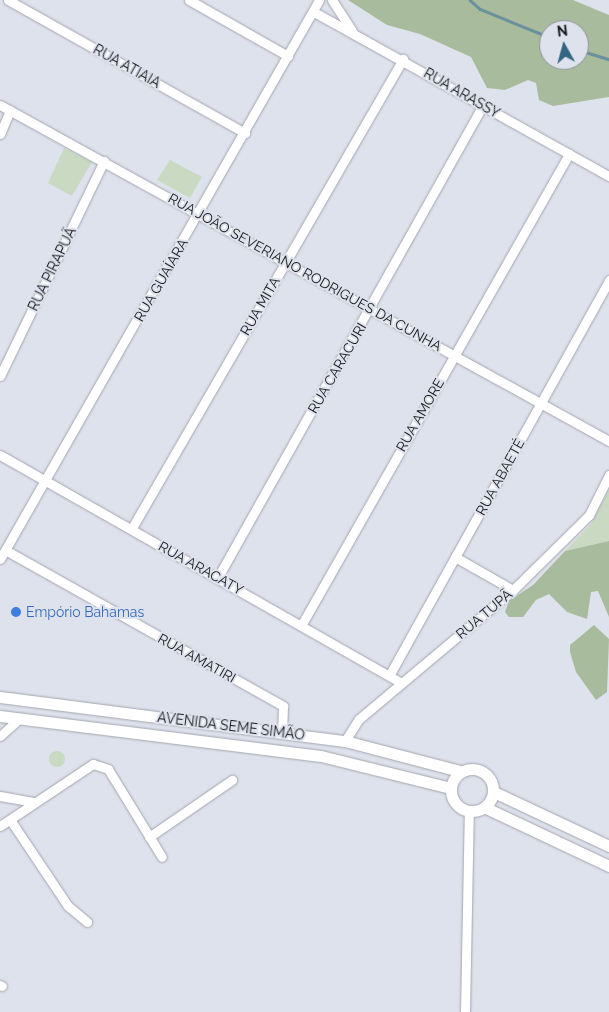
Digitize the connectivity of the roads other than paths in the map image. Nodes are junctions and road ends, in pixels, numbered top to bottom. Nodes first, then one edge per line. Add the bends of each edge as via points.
1 (8, 0) edge
2 (189, 0) edge
3 (319, 0) edge
4 (332, 0) edge
5 (314, 12) junction
6 (352, 31) junction
7 (288, 56) junction
8 (403, 58) junction
9 (0, 105) edge
10 (483, 105) junction
11 (10, 110) junction
12 (245, 133) junction
13 (0, 134) edge
14 (569, 154) junction
15 (104, 162) junction
16 (609, 176) edge
17 (199, 213) junction
18 (286, 260) junction
19 (609, 280) edge
20 (371, 308) junction
21 (455, 354) junction
22 (0, 376) edge
23 (542, 402) junction
24 (609, 441) edge
25 (0, 455) edge
26 (609, 475) edge
27 (46, 481) junction
28 (132, 528) junction
29 (7, 551) junction
30 (455, 557) junction
31 (0, 559) edge
32 (218, 577) junction
33 (513, 590) junction
34 (302, 624) junction
35 (390, 674) junction
36 (401, 683) junction
37 (0, 697) edge
38 (135, 714) junction
39 (0, 716) edge
40 (20, 718) junction
41 (107, 728) junction
42 (282, 732) junction
43 (0, 736) edge
44 (345, 741) junction
45 (459, 771) junction
46 (232, 780) dead end
47 (450, 788) junction
48 (494, 792) junction
49 (0, 796) edge
50 (34, 802) junction
51 (486, 808) junction
52 (469, 811) junction
53 (10, 822) junction
54 (0, 826) edge
55 (149, 837) junction
56 (609, 846) edge
57 (162, 857) dead end
58 (609, 866) edge
59 (87, 922) dead end
60 (465, 1012) edge

1 - 12 street, RUA ATIAIA
2 - 7 street
3 - 5 street, RUA GUAÍARA
4 - 6 street
5 - 6 street, RUA ARASSY
5 - 7 street, RUA GUAÍARA
6 - 8 street, RUA ARASSY
7 - 12 street, RUA GUAÍARA
8 - 10 street, RUA ARASSY
8 - 18 street, RUA MITA
9 - 11 street, RUA JOÃO SEVERIANO RODRIGUES DA CUNHA
10 - 14 street, RUA ARASSY
10 - 20 street, RUA CARACURI
11 - 13 street
11 - 15 street, RUA JOÃO SEVERIANO RODRIGUES DA CUNHA
12 - 17 street, RUA GUAÍARA
14 - 16 street, RUA ARASSY
14 - 21 street, RUA AMORE
15 - 17 street, RUA JOÃO SEVERIANO RODRIGUES DA CUNHA
15 - 22 street, RUA PIRAPUÃ
17 - 18 street, RUA JOÃO SEVERIANO RODRIGUES DA CUNHA
17 - 27 street, RUA GUAÍARA
18 - 20 street, RUA JOÃO SEVERIANO RODRIGUES DA CUNHA
18 - 28 street, RUA MITA
19 - 23 street, RUA ABAETÉ
20 - 21 street, RUA JOÃO SEVERIANO RODRIGUES DA CUNHA
20 - 32 street, RUA CARACURI
21 - 23 street, RUA JOÃO SEVERIANO RODRIGUES DA CUNHA
21 - 34 street, RUA AMORE
23 - 24 street, RUA JOÃO SEVERIANO RODRIGUES DA CUNHA
23 - 30 street, RUA ABAETÉ
25 - 27 street, RUA ARACATY
26 - 33 street, RUA TUPÃ via 589,515
27 - 28 street, RUA ARACATY
27 - 29 street, RUA GUAÍARA
28 - 32 street, RUA ARACATY
29 - 31 street, RUA GUAÍARA
29 - 42 street, RUA AMATIRI via 283,706
30 - 33 street
30 - 35 street, RUA ABAETÉ
32 - 34 street, RUA ARACATY
33 - 36 street, RUA TUPÃ
34 - 35 street, RUA ARACATY
35 - 36 street, RUA ARACATY
36 - 44 street, RUA TUPÃ via 359,719
37 - 38 main road, AVENIDA SEME SIMÃO
38 - 41 main road via 131,725
38 - 42 main road, AVENIDA SEME SIMÃO
39 - 40 main road, AVENIDA SEME SIMÃO
40 - 41 main road, AVENIDA SEME SIMÃO
40 - 43 street
41 - 47 main road, AVENIDA SEME SIMÃO via 321,756
42 - 44 main road, AVENIDA SEME SIMÃO
44 - 45 main road, AVENIDA SEME SIMÃO
45 - 47 main road
45 - 48 main road via 477,770 491,781
46 - 55 street
47 - 52 main road via 455,801
48 - 51 main road
48 - 56 main road
49 - 50 street
50 - 53 street
50 - 55 street via 93,764 108,769
51 - 52 main road
51 - 58 main road
52 - 60 street
53 - 54 street
53 - 59 street via 68,906
55 - 57 street

